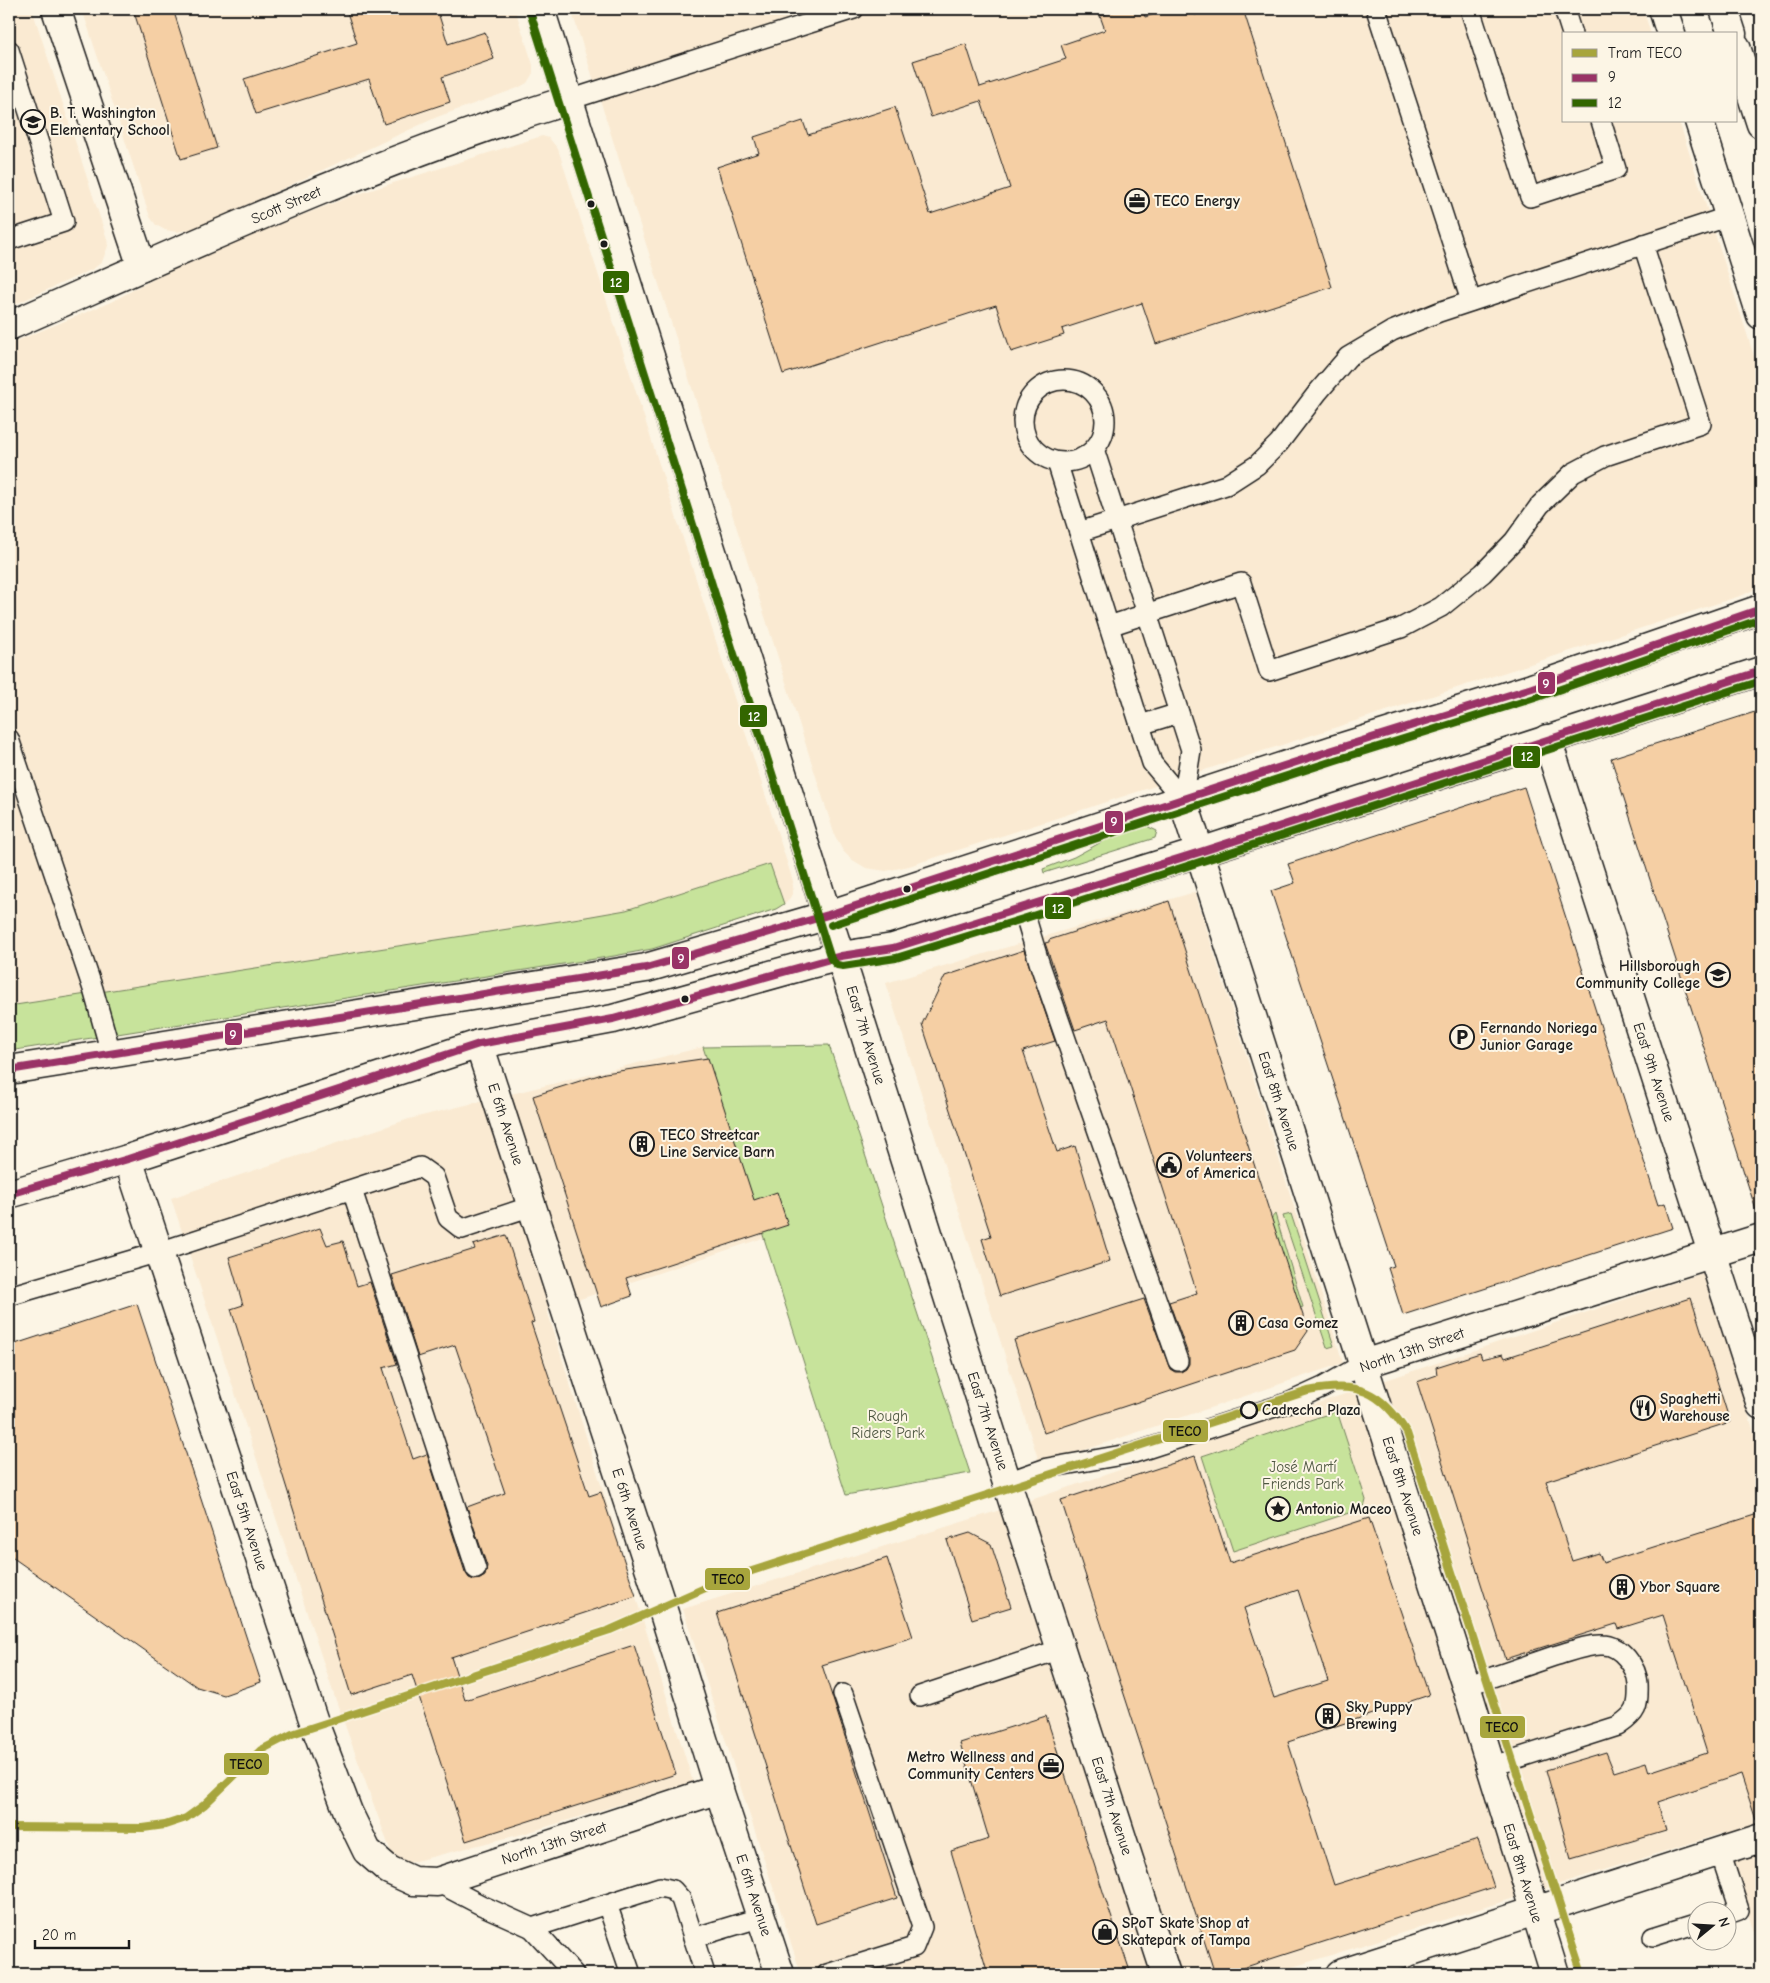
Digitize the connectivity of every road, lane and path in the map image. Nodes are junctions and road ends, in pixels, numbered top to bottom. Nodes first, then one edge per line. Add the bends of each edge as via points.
1 (56, 9) edge
2 (540, 9) edge
3 (854, 9) edge
4 (1376, 9) edge
5 (1470, 9) edge
6 (1564, 9) edge
7 (1663, 9) edge
8 (1724, 9) edge
9 (1571, 32) edge
10 (1670, 32) edge
11 (1731, 32) edge
12 (1738, 51) edge
13 (10, 58) edge
14 (1754, 79) edge
15 (570, 100) junction
16 (1600, 122) edge
17 (1699, 122) edge
18 (1761, 124) edge
19 (1730, 216) junction
20 (9, 240) edge
21 (1643, 244) junction
22 (142, 267) junction
23 (1471, 301) junction
24 (1761, 315) edge
25 (9, 326) edge
26 (1094, 449) junction
27 (1057, 462) junction
28 (1117, 520) junction
29 (1079, 532) junction
30 (1761, 608) edge
31 (1147, 614) junction
32 (1109, 626) junction
33 (1761, 670) edge
34 (1179, 713) junction
35 (1140, 725) junction
36 (9, 739) edge
37 (1546, 739) junction
38 (1183, 800) junction
39 (1200, 852) junction
40 (1023, 908) junction
41 (828, 915) junction
42 (841, 956) junction
43 (479, 1044) junction
44 (111, 1053) junction
45 (9, 1070) edge
46 (128, 1159) junction
47 (352, 1190) junction
48 (9, 1194) edge
49 (532, 1206) junction
50 (1761, 1238) edge
51 (159, 1252) junction
52 (1713, 1254) junction
53 (9, 1296) edge
54 (1178, 1362) dead end
55 (1363, 1364) junction
56 (1760, 1400) edge
57 (1007, 1482) junction
58 (476, 1569) dead end
59 (1061, 1649) junction
60 (1466, 1686) junction
61 (843, 1694) dead end
62 (920, 1696) dead end
63 (1490, 1767) junction
64 (719, 1790) junction
65 (1761, 1838) edge
66 (1720, 1852) junction
67 (388, 1870) joint
68 (437, 1882) junction
69 (1730, 1900) edge
70 (607, 1904) junction
71 (1535, 1911) junction
72 (762, 1917) junction
73 (1688, 1926) edge
74 (532, 1928) junction
75 (1653, 1937) dead end
76 (693, 1938) junction
77 (574, 1974) edge
78 (630, 1974) edge
79 (705, 1974) edge
80 (780, 1974) edge
81 (827, 1974) edge
82 (1166, 1974) edge
83 (1340, 1974) edge
84 (1555, 1974) edge

1 - 22 street
2 - 15 street, East 7th Avenue
3 - 15 lane
4 - 23 lane
5 - 16 lane via 1530,197 1616,170
6 - 9 lane
7 - 10 street
8 - 11 street
12 - 14 street
13 - 20 lane via 64,222
14 - 18 street
15 - 22 street, Scott Street via 342,181
15 - 41 street, East 7th Avenue
17 - 19 street
19 - 21 lane
19 - 24 street
21 - 23 lane
21 - 31 lane via 1701,424 1606,456 1573,473 1483,573 1441,607 1401,628 1269,671 1241,583
22 - 25 street, Scott Street
23 - 28 lane via 1392,330 1348,357 1263,460 1226,485
26 - 27 lane via 1075,461
26 - 27 lane via 1103,433 1105,420 1103,406 1096,394 1086,385 1072,380 1045,383 1026,403 1022,416 1023,430 1037,453
26 - 28 lane
27 - 29 lane
28 - 29 lane
28 - 31 lane
29 - 32 lane
30 - 38 street via 1532,688
31 - 32 lane
31 - 34 lane
32 - 35 lane
33 - 37 street
34 - 35 lane
34 - 38 lane via 1191,750
35 - 38 lane via 1152,763
36 - 44 lane via 93,989
37 - 39 street
37 - 52 street, East 9th Avenue
38 - 39 street, East 8th Avenue
38 - 41 street
39 - 40 street
39 - 55 street, East 8th Avenue
40 - 42 street via 893,948
40 - 54 lane
41 - 42 street, East 7th Avenue
41 - 44 street via 646,968
42 - 43 street via 612,1019
42 - 57 street, East 7th Avenue
43 - 46 street
43 - 49 street, E 6th Avenue
44 - 45 street
46 - 48 street
46 - 51 street, East 5th Avenue
47 - 49 lane via 420,1167 434,1178 448,1218 462,1229
47 - 51 lane
47 - 58 lane
49 - 64 street, E 6th Avenue
50 - 52 street, North 13th Street
51 - 53 lane
51 - 67 street, East 5th Avenue via 315,1725 348,1812 367,1851
52 - 55 street, North 13th Street
52 - 56 street, East 9th Avenue
55 - 57 lane, North 13th Street via 1290,1402 1134,1453 1047,1468
55 - 60 street, East 8th Avenue
57 - 59 street, East 7th Avenue
59 - 62 lane
59 - 82 street, East 7th Avenue
60 - 63 street, East 8th Avenue
60 - 63 lane via 1580,1648 1603,1644 1616,1648 1629,1660 1638,1680 1639,1701 1631,1717 1618,1726
61 - 81 lane via 922,1927 914,1947
63 - 71 street, East 8th Avenue
64 - 68 street, North 13th Street
64 - 72 street, E 6th Avenue
65 - 66 street
66 - 69 lane
66 - 71 street
67 - 68 street, North 13th Street via 413,1881
68 - 74 lane
70 - 74 lane
70 - 76 lane via 660,1887 673,1890 681,1899
70 - 78 lane
71 - 83 street
71 - 84 street, East 8th Avenue
72 - 76 lane
72 - 80 street, E 6th Avenue
73 - 75 lane
74 - 77 lane
76 - 79 lane

